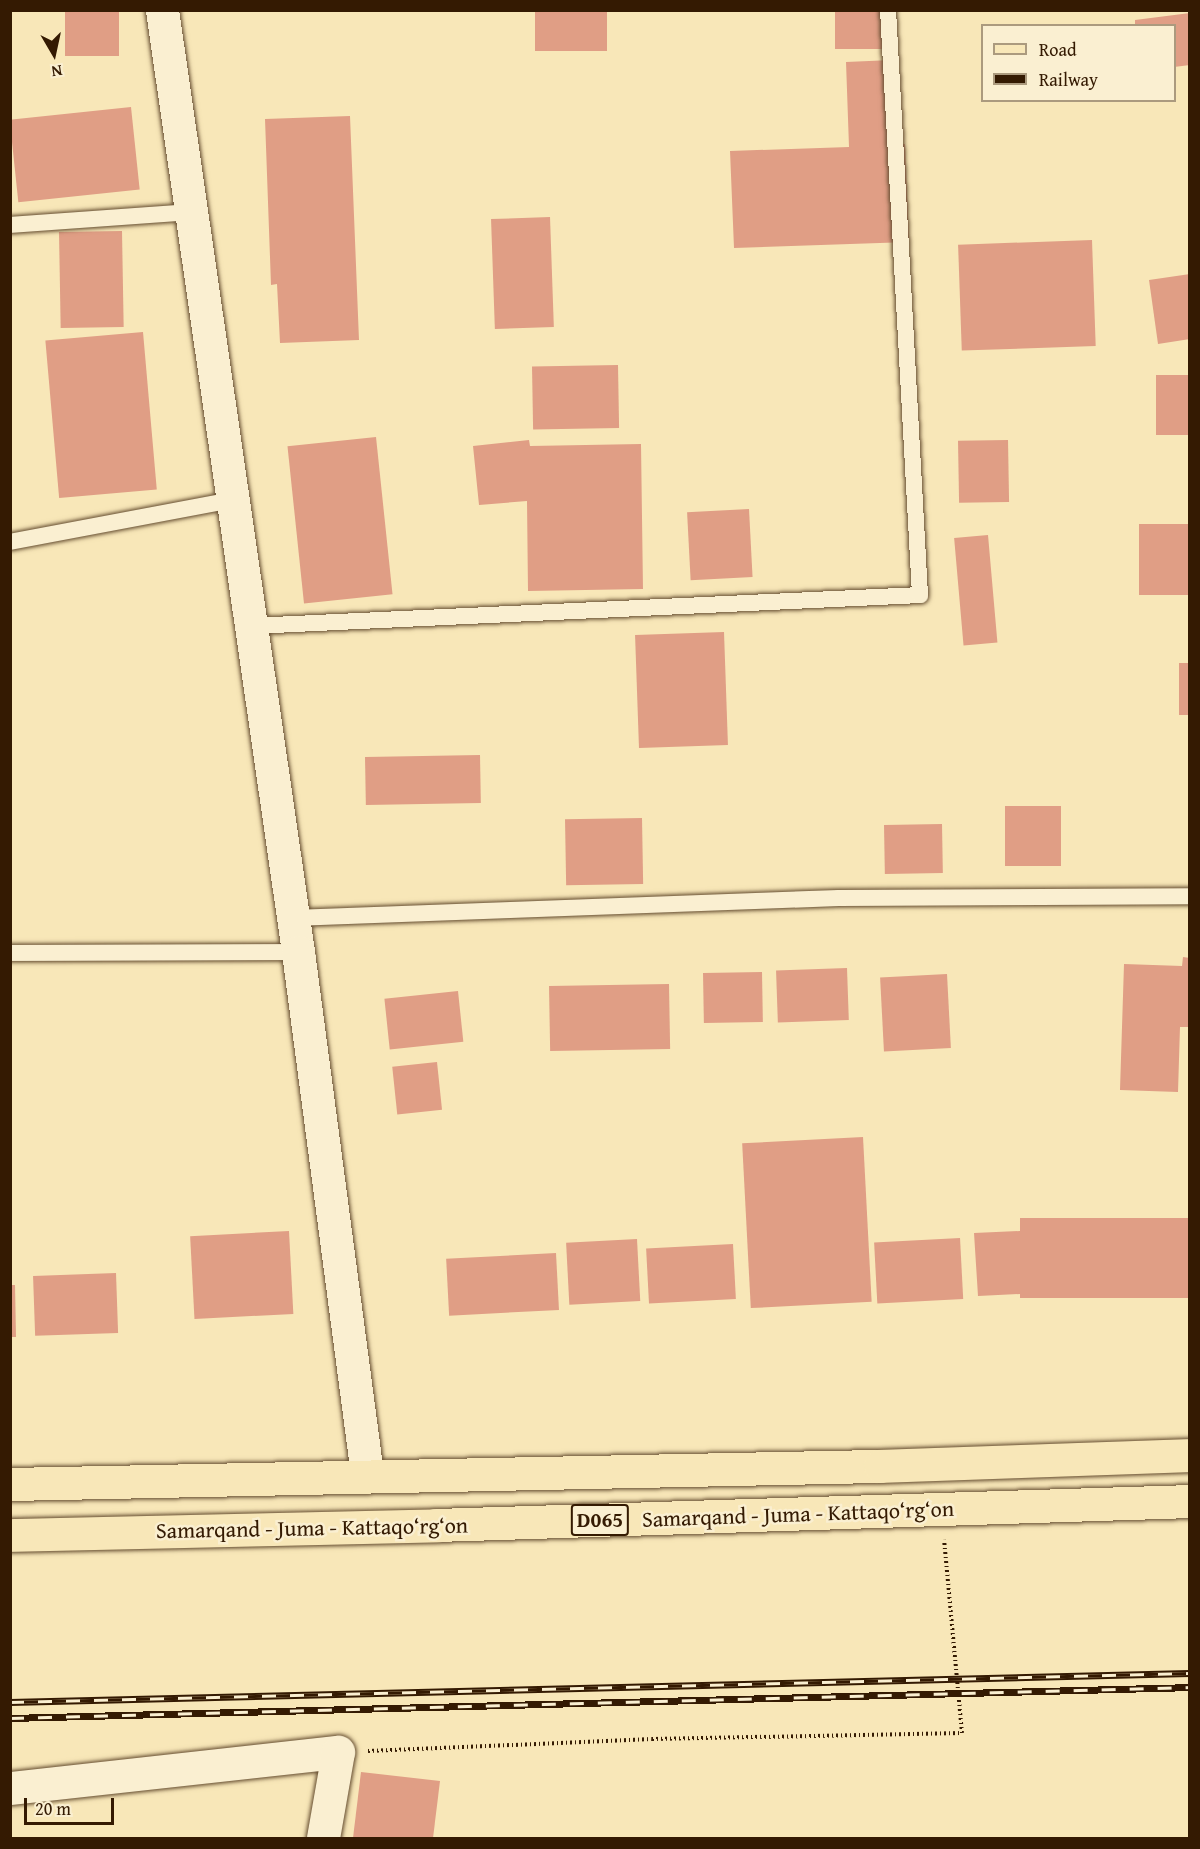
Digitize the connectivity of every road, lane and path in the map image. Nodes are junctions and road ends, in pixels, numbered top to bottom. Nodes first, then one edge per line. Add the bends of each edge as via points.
1 (162, 10) edge
2 (888, 10) edge
3 (191, 212) junction
4 (10, 225) edge
5 (233, 500) junction
6 (10, 542) edge
7 (251, 626) junction
8 (1190, 896) edge
9 (293, 918) junction
10 (298, 952) junction
11 (10, 953) edge
12 (1190, 1455) edge
13 (880, 1466) junction
14 (368, 1474) junction
15 (10, 1484) edge
16 (1190, 1500) edge
17 (941, 1510) junction
18 (881, 1511) junction
19 (10, 1535) edge
20 (338, 1752) junction
21 (10, 1788) edge
22 (323, 1839) edge

1 - 3 street
2 - 7 lane via 920,595
3 - 4 lane
3 - 5 street
5 - 6 lane
5 - 7 street
7 - 9 street
8 - 9 lane via 839,898
9 - 10 street
10 - 11 lane
10 - 14 street
12 - 13 main road, Samarqand - Juma - Kattaqo‘rg‘on / D065
13 - 14 main road, Samarqand - Juma - Kattaqo‘rg‘on / D065
13 - 18 main road
14 - 15 main road, Samarqand - Juma - Kattaqo‘rg‘on / D065
16 - 17 main road, Samarqand - Juma - Kattaqo‘rg‘on / D065
17 - 18 main road, Samarqand - Juma - Kattaqo‘rg‘on / D065
17 - 20 path via 962,1733 652,1739
18 - 19 main road, Samarqand - Juma - Kattaqo‘rg‘on / D065
20 - 21 street
20 - 22 street

